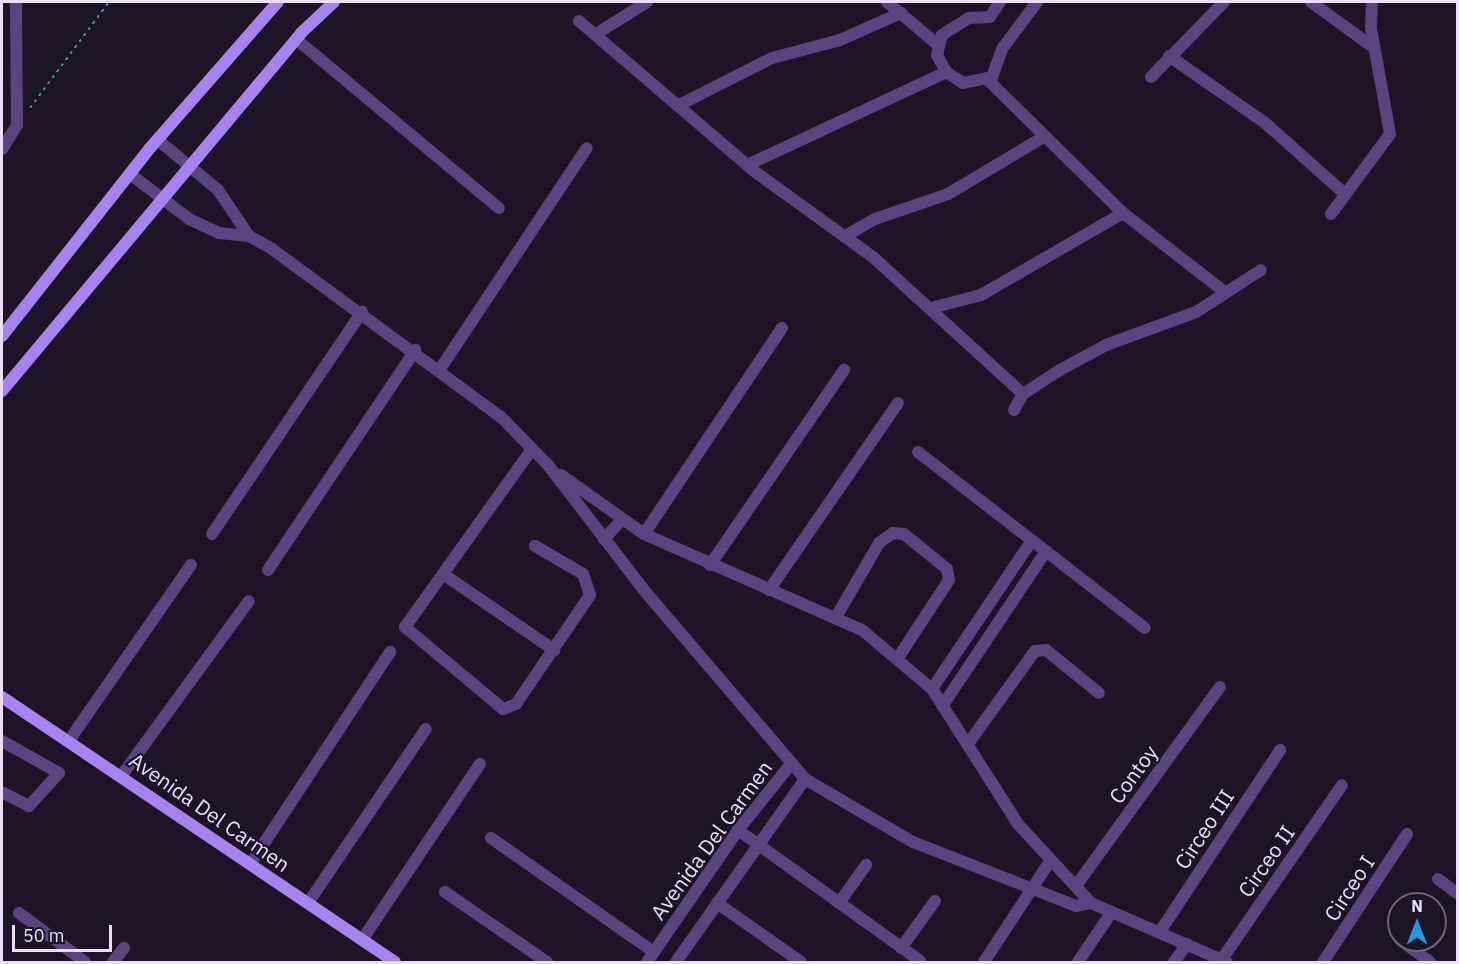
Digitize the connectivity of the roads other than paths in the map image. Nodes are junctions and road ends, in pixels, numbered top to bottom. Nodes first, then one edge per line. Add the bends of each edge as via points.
1 (16, 2) edge
2 (278, 2) edge
3 (334, 2) edge
4 (647, 2) edge
5 (887, 2) edge
6 (1000, 2) edge
7 (1037, 2) edge
8 (1224, 2) edge
9 (1311, 2) edge
10 (1372, 2) edge
11 (901, 13) junction
12 (579, 21) dead end
13 (7, 27) edge
14 (596, 34) junction
15 (296, 39) junction
16 (938, 45) junction
17 (1374, 48) junction
18 (1168, 56) junction
19 (946, 72) junction
20 (1151, 77) dead end
21 (987, 79) junction
22 (681, 104) junction
23 (1042, 138) junction
24 (158, 140) junction
25 (587, 148) dead end
26 (2, 149) edge
27 (747, 165) junction
28 (189, 166) junction
29 (130, 174) junction
30 (1345, 194) junction
31 (160, 200) junction
32 (499, 208) dead end
33 (1123, 213) junction
34 (1331, 214) dead end
35 (847, 235) junction
36 (249, 236) junction
37 (1261, 270) dead end
38 (1226, 293) junction
39 (930, 308) junction
40 (362, 312) junction
41 (782, 327) dead end
42 (2, 336) edge
43 (415, 350) junction
44 (440, 369) junction
45 (844, 370) dead end
46 (2, 391) edge
47 (1023, 394) junction
48 (898, 403) dead end
49 (1014, 410) dead end
50 (532, 449) junction
51 (918, 452) dead end
52 (548, 465) junction
53 (622, 520) junction
54 (212, 534) dead end
55 (644, 534) junction
56 (604, 539) junction
57 (1032, 540) junction
58 (535, 546) dead end
59 (1046, 551) junction
60 (191, 565) dead end
61 (710, 565) junction
62 (268, 570) dead end
63 (443, 574) junction
64 (769, 590) junction
65 (249, 601) dead end
66 (836, 617) junction
67 (1145, 628) dead end
68 (554, 651) junction
69 (390, 652) dead end
70 (898, 658) junction
71 (1220, 687) dead end
72 (932, 689) junction
73 (1099, 693) dead end
74 (2, 697) edge
75 (943, 705) junction
76 (426, 729) dead end
77 (70, 739) junction
78 (2, 741) edge
79 (970, 741) junction
80 (1280, 750) dead end
81 (480, 764) dead end
82 (790, 765) junction
83 (122, 775) junction
84 (806, 779) junction
85 (1342, 785) dead end
86 (2, 792) edge
87 (738, 830) junction
88 (1407, 834) dead end
89 (491, 838) dead end
90 (758, 842) junction
91 (1050, 861) junction
92 (250, 863) junction
93 (866, 865) dead end
94 (1438, 879) dead end
95 (1078, 883) junction
96 (1037, 888) junction
97 (445, 892) dead end
98 (1458, 894) edge
99 (935, 901) dead end
100 (308, 903) junction
101 (717, 903) junction
102 (839, 903) junction
103 (1091, 903) junction
104 (19, 913) dead end
105 (1111, 913) junction
106 (1161, 930) junction
107 (362, 940) junction
108 (1187, 944) junction
109 (124, 948) dead end
110 (901, 948) junction
111 (650, 958) edge
112 (920, 961) dead end
113 (1225, 961) edge
114 (85, 963) edge
115 (113, 963) edge
116 (395, 963) edge
117 (547, 963) edge
118 (676, 963) edge
119 (801, 963) edge
120 (984, 963) edge
121 (1078, 963) edge
122 (1174, 963) edge
123 (1323, 963) edge

1 - 13 street
2 - 24 main road
3 - 15 main road
4 - 14 street
5 - 11 street
6 - 16 street via 990,17 955,24
7 - 21 street
8 - 18 street
9 - 17 street
10 - 17 street
11 - 16 street
11 - 22 street via 840,40 772,58
12 - 14 street
13 - 26 street via 18,126
14 - 22 street
15 - 28 main road
15 - 32 street
16 - 19 street
17 - 30 street via 1390,134
18 - 20 street
18 - 30 street via 1264,122
19 - 21 street via 963,82
19 - 27 street
21 - 23 street
22 - 27 street
23 - 33 street
23 - 35 street via 948,194 875,219
24 - 28 street
24 - 29 main road
25 - 44 street
27 - 35 street
28 - 31 main road
28 - 36 street via 233,206
29 - 31 street
29 - 42 main road
30 - 34 street
31 - 36 street via 219,233
31 - 46 main road
33 - 38 street
33 - 39 street via 981,295
35 - 39 street
36 - 40 street
37 - 38 street
38 - 47 street via 1155,332 1106,345
39 - 47 street
40 - 43 street
40 - 54 street
41 - 55 street
43 - 44 street
43 - 62 street
44 - 50 street
45 - 61 street
47 - 49 street
48 - 64 street
50 - 52 street
50 - 63 street
51 - 57 street
52 - 53 street
52 - 56 street
53 - 55 street
53 - 56 street
55 - 61 street
56 - 82 street
57 - 59 street
57 - 72 street
58 - 68 street via 583,574 591,587
59 - 67 street
59 - 75 street
60 - 77 street
61 - 64 street
63 - 68 street
63 - 68 street via 407,621 406,630 498,707 516,704
64 - 66 street
65 - 83 street
66 - 70 street
66 - 70 street via 879,543 892,533 904,534 946,569 950,580
69 - 92 street
70 - 72 street
71 - 95 street, Contoy
72 - 75 street
73 - 79 street via 1046,650 1035,651
74 - 77 main road, Avenida Del Carmen
75 - 79 street
76 - 100 street
77 - 83 main road, Avenida Del Carmen
78 - 86 street via 59,773 29,806
79 - 91 street via 1018,824
80 - 106 street, Circeo III
81 - 107 street
82 - 84 street, Avenida Del Carmen
82 - 87 street, Avenida Del Carmen
83 - 92 main road, Avenida Del Carmen
84 - 90 street, Avenida Del Carmen
84 - 96 street via 913,842
85 - 113 street, Circeo II
87 - 90 street
87 - 111 street, Avenida Del Carmen
88 - 123 street, Circeo I
89 - 111 street
90 - 101 street, Avenida Del Carmen
90 - 102 street
91 - 95 street
91 - 96 street
92 - 100 main road, Avenida Del Carmen
93 - 102 street
94 - 98 street
95 - 103 street
96 - 103 street via 1076,906
96 - 120 street
97 - 117 street
99 - 110 street
100 - 107 main road, Avenida Del Carmen
101 - 118 street, Avenida Del Carmen
101 - 119 street
102 - 110 street
103 - 105 street
104 - 114 street
105 - 106 street
105 - 121 street
106 - 108 street
107 - 116 main road, Avenida Del Carmen
108 - 113 street
108 - 122 street
109 - 115 street
110 - 112 street

